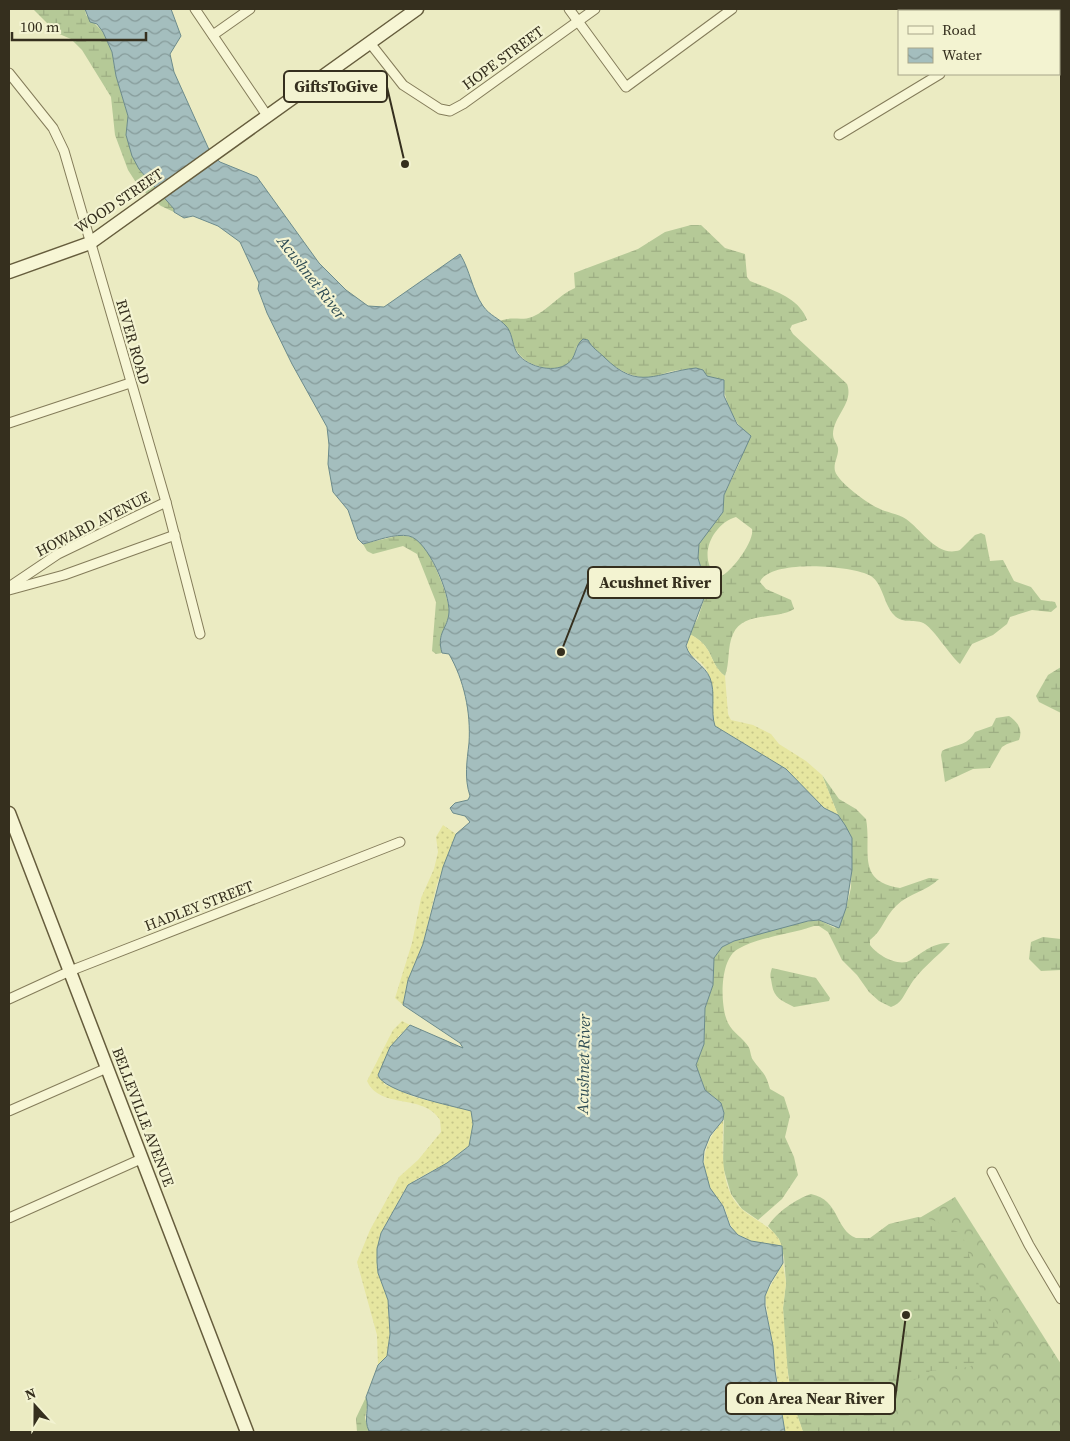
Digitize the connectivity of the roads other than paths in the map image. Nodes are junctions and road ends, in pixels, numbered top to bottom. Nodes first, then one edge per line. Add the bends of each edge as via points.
1 (195, 9) edge
2 (250, 9) edge
3 (417, 9) edge
4 (569, 9) edge
5 (595, 9) edge
6 (732, 9) edge
7 (578, 21) junction
8 (213, 34) junction
9 (370, 43) junction
10 (9, 73) edge
11 (938, 75) edge
12 (268, 117) junction
13 (839, 135) dead end
14 (90, 243) junction
15 (9, 272) edge
16 (130, 383) junction
17 (9, 423) edge
18 (166, 502) junction
19 (175, 535) junction
20 (9, 589) edge
21 (200, 634) dead end
22 (9, 814) edge
23 (400, 842) dead end
24 (70, 971) junction
25 (9, 999) edge
26 (107, 1068) junction
27 (9, 1110) edge
28 (141, 1160) junction
29 (992, 1172) dead end
30 (9, 1218) edge
31 (1061, 1299) edge
32 (247, 1432) edge

1 - 8 street
2 - 8 street
3 - 9 main road, WOOD STREET
4 - 7 street
5 - 7 street, HOPE STREET
6 - 7 street via 626,87
7 - 9 street, HOPE STREET via 450,111 440,109 403,85
8 - 12 street
9 - 12 main road, WOOD STREET
10 - 14 street, RIVER ROAD via 58,135
11 - 13 street
12 - 14 main road, WOOD STREET
14 - 15 main road, WOOD STREET
14 - 16 street, RIVER ROAD
16 - 17 street
16 - 18 street, RIVER ROAD
18 - 19 street, RIVER ROAD
18 - 20 street, HOWARD AVENUE via 58,554
19 - 20 street, HOWARD AVENUE via 64,575
19 - 21 street, RIVER ROAD
22 - 24 main road, BELLEVILLE AVENUE
23 - 24 street, HADLEY STREET
24 - 25 street, HADLEY STREET
24 - 26 main road, BELLEVILLE AVENUE
26 - 27 street
26 - 28 main road, BELLEVILLE AVENUE
28 - 30 street
28 - 32 main road, BELLEVILLE AVENUE
29 - 31 street via 1028,1245

